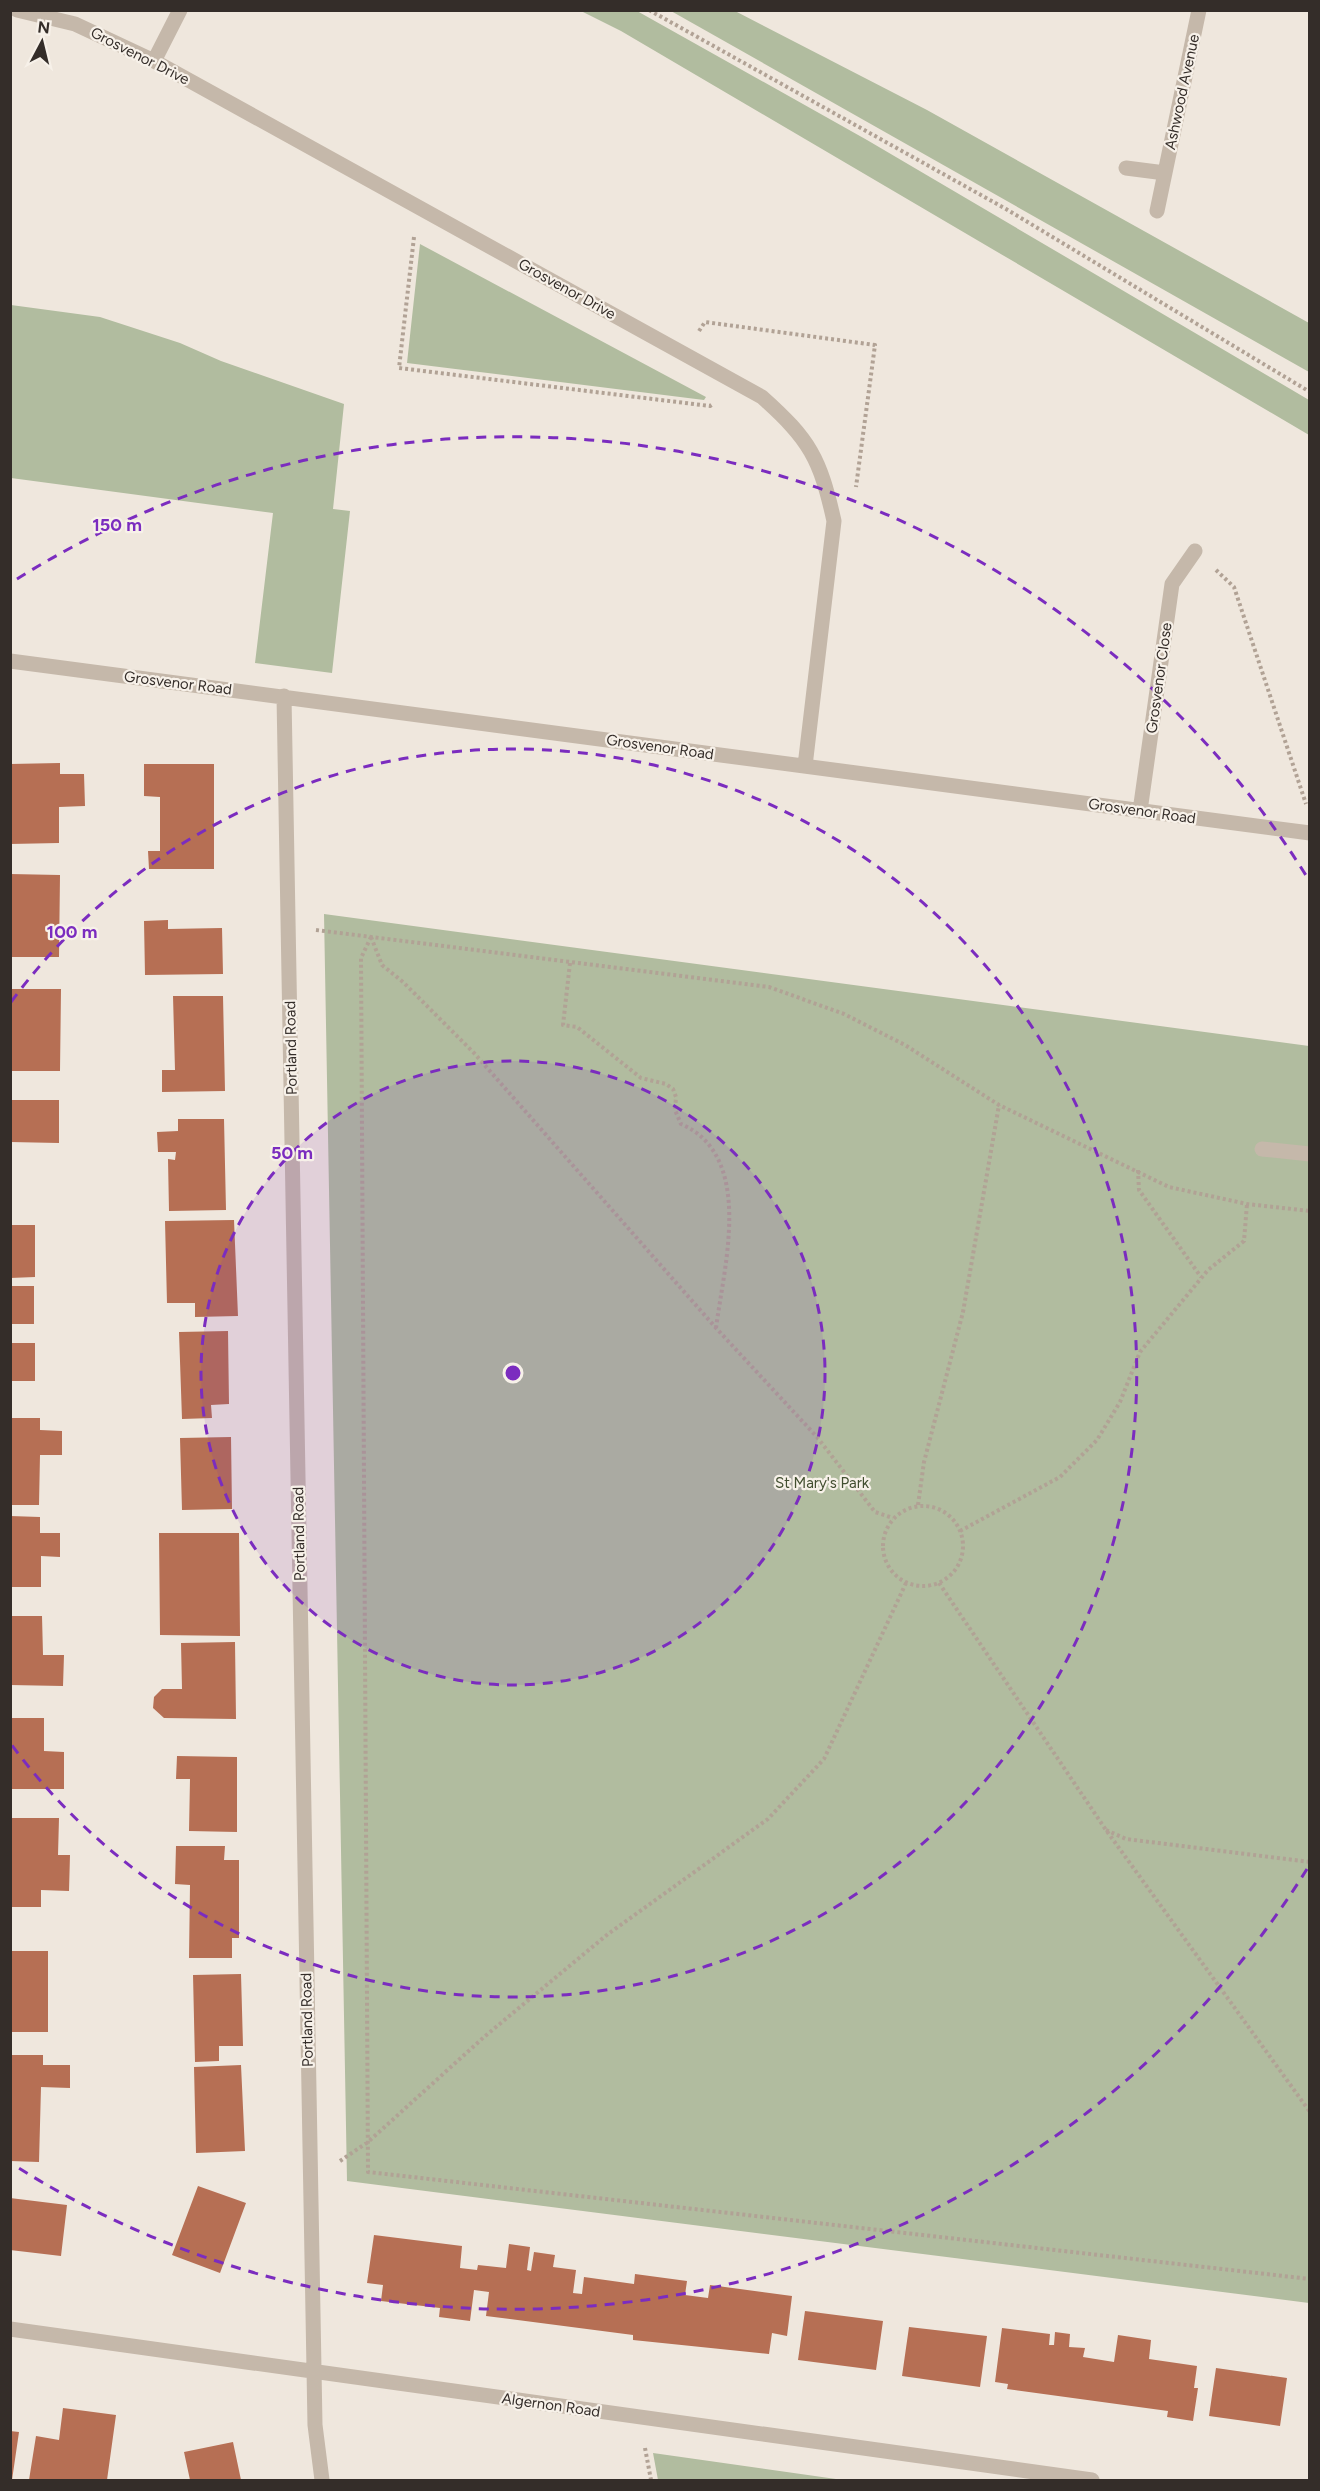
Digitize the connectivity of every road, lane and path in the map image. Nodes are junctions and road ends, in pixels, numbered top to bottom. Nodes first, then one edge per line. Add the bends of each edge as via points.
1 (17, 10) edge
2 (180, 10) edge
3 (649, 10) edge
4 (1198, 10) edge
5 (154, 61) junction
6 (1126, 168) dead end
7 (1165, 173) junction
8 (418, 207) junction
9 (1157, 211) dead end
10 (683, 353) junction
11 (740, 385) junction
12 (1310, 392) edge
13 (834, 521) junction
14 (1195, 551) joint
15 (10, 661) edge
16 (284, 696) junction
17 (806, 766) junction
18 (1140, 811) junction
19 (1310, 816) edge
20 (1310, 833) edge
21 (288, 927) junction
22 (371, 937) junction
23 (570, 963) junction
24 (999, 1106) junction
25 (1262, 1149) dead end
26 (1310, 1154) edge
27 (1138, 1170) junction
28 (1247, 1204) junction
29 (1310, 1211) edge
30 (1201, 1277) junction
31 (716, 1328) junction
32 (918, 1506) junction
33 (893, 1518) junction
34 (960, 1531) junction
35 (906, 1583) junction
36 (939, 1583) junction
37 (1106, 1830) junction
38 (1310, 1862) edge
39 (1310, 2112) edge
40 (368, 2142) junction
41 (310, 2183) junction
42 (1310, 2279) edge
43 (10, 2329) edge
44 (315, 2372) junction
45 (322, 2481) edge
46 (1092, 2481) edge

1 - 5 street, Grosvenor Drive via 75,24
2 - 5 street
3 - 12 path via 1006,209
4 - 7 street, Ashwood Avenue
5 - 8 street, Grosvenor Drive
6 - 7 street
7 - 9 street, Ashwood Avenue
8 - 10 street, Grosvenor Drive
8 - 11 path via 399,368 710,406
10 - 11 street, Grosvenor Drive
10 - 13 path via 705,322 875,345 857,485
11 - 13 street, Grosvenor Drive via 789,421 812,450 826,484
13 - 17 street, Grosvenor Drive
14 - 18 street, Grosvenor Close via 1172,584
14 - 19 path via 1234,587
15 - 16 street, Grosvenor Road
16 - 17 street, Grosvenor Road
16 - 21 street, Portland Road
17 - 18 street, Grosvenor Road
18 - 20 street, Grosvenor Road
21 - 22 path
21 - 41 street, Portland Road
22 - 23 path
22 - 31 path via 382,965 474,1053
22 - 40 path via 362,958
23 - 24 path via 769,987 844,1014 905,1045
23 - 31 path via 563,1025 577,1027 641,1078 673,1089 681,1124 711,1146 728,1183 731,1210
24 - 27 path
24 - 32 path via 963,1312 924,1462
25 - 26 street
27 - 28 path via 1169,1186
27 - 30 path via 1139,1190
28 - 29 path
28 - 30 path via 1244,1240
30 - 34 path via 1140,1352 1120,1402 1097,1440 1060,1477
31 - 33 path via 817,1437 875,1512
32 - 33 path
32 - 34 path via 944,1511
33 - 35 path via 885,1529 883,1554 892,1571
34 - 36 path via 962,1556 953,1572
35 - 36 path
35 - 40 path via 824,1759 768,1819 608,1934 484,2037
36 - 37 path
37 - 38 path via 1126,1839
37 - 39 path
40 - 41 path
40 - 42 path via 368,2172
41 - 44 street, Portland Road
43 - 44 street, Algernon Road
44 - 45 street, Portland Road via 315,2425
44 - 46 street, Algernon Road

